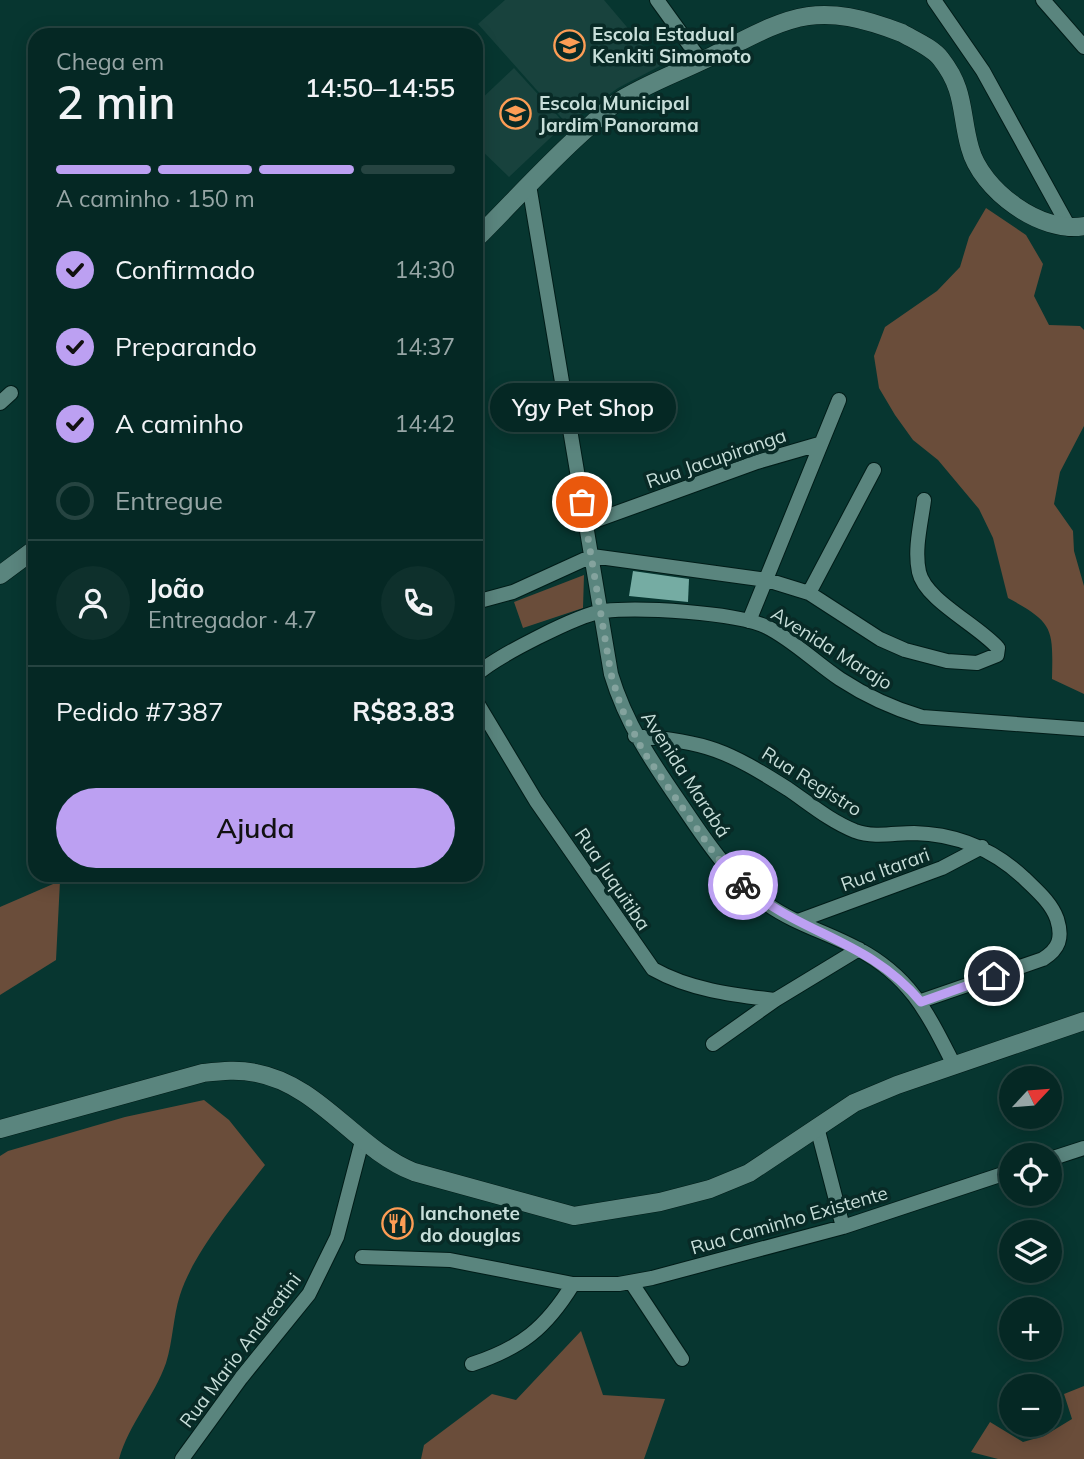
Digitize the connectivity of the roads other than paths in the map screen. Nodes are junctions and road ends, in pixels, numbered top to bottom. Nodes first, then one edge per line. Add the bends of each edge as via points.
1 (656, 0) edge
2 (934, 0) edge
3 (1043, 0) edge
4 (1084, 47) edge
5 (701, 61) junction
6 (529, 185) junction
7 (1077, 228) edge
8 (483, 232) edge
9 (839, 400) dead end
10 (819, 444) junction
11 (874, 470) dead end
12 (924, 500) dead end
13 (586, 524) junction
14 (28, 554) edge
15 (592, 556) junction
16 (0, 575) edge
17 (767, 580) junction
18 (809, 593) junction
19 (483, 600) edge
20 (601, 611) junction
21 (749, 621) junction
22 (483, 669) edge
23 (483, 713) edge
24 (1084, 729) edge
25 (635, 736) junction
26 (982, 847) junction
27 (798, 921) junction
28 (859, 949) junction
29 (775, 1000) junction
30 (921, 1002) junction
31 (1084, 1021) edge
32 (713, 1044) dead end
33 (954, 1065) junction
34 (817, 1128) junction
35 (0, 1129) edge
36 (362, 1142) junction
37 (1084, 1148) edge
38 (1062, 1155) edge
39 (999, 1175) edge
40 (843, 1227) junction
41 (362, 1257) dead end
42 (631, 1282) junction
43 (573, 1284) junction
44 (682, 1359) dead end
45 (472, 1364) dead end
46 (182, 1459) edge

1 - 5 street
2 - 7 street via 983,71
3 - 4 street
5 - 6 street via 615,103
5 - 7 street via 790,14 837,9 880,22 940,57 957,84 970,149 991,184 1041,219
6 - 8 street
6 - 13 street, Avenida Marabá
9 - 10 street
10 - 13 street, Rua Jacupiranga
10 - 17 street
11 - 18 street
12 - 18 street via 919,574 928,591 998,648 991,660 947,661 905,650
13 - 15 street, Avenida Marabá
14 - 16 street
15 - 17 street
15 - 19 street via 513,592
15 - 20 street, Avenida Marabá
17 - 18 street
17 - 21 street
20 - 21 street, Avenida Marajo via 655,611
20 - 22 street via 536,638
20 - 25 street, Avenida Marabá via 611,674
21 - 24 street, Avenida Marajo via 767,627 840,679 896,709 922,716
23 - 29 street, Rua Juquitiba via 536,802 653,969 701,988
25 - 26 street, Rua Registro via 680,739 728,754 836,823 859,832 948,836
25 - 27 street, Avenida Marabá via 716,856 753,893
26 - 27 street, Rua Itarari via 942,868
26 - 30 street, Rua Registro via 1009,864 1044,897 1060,934 1056,951
27 - 28 street, Avenida Marabá
28 - 29 street
28 - 30 street, Avenida Marabá via 901,978
29 - 32 street
30 - 33 street, Avenida Marabá
31 - 33 street
33 - 34 street via 854,1103
34 - 36 street via 749,1173 710,1189 574,1216 414,1172 390,1163
34 - 40 street
35 - 36 street via 203,1073 237,1070 285,1082 309,1096
36 - 46 street, Rua Mario Andreatini via 337,1237 309,1294
37 - 38 street
39 - 40 street, Rua Caminho Existente
40 - 42 street, Rua Caminho Existente
41 - 43 street, Rua Caminho Existente via 450,1260
42 - 43 street, Rua Caminho Existente
42 - 44 street
43 - 45 street via 552,1315 521,1344

